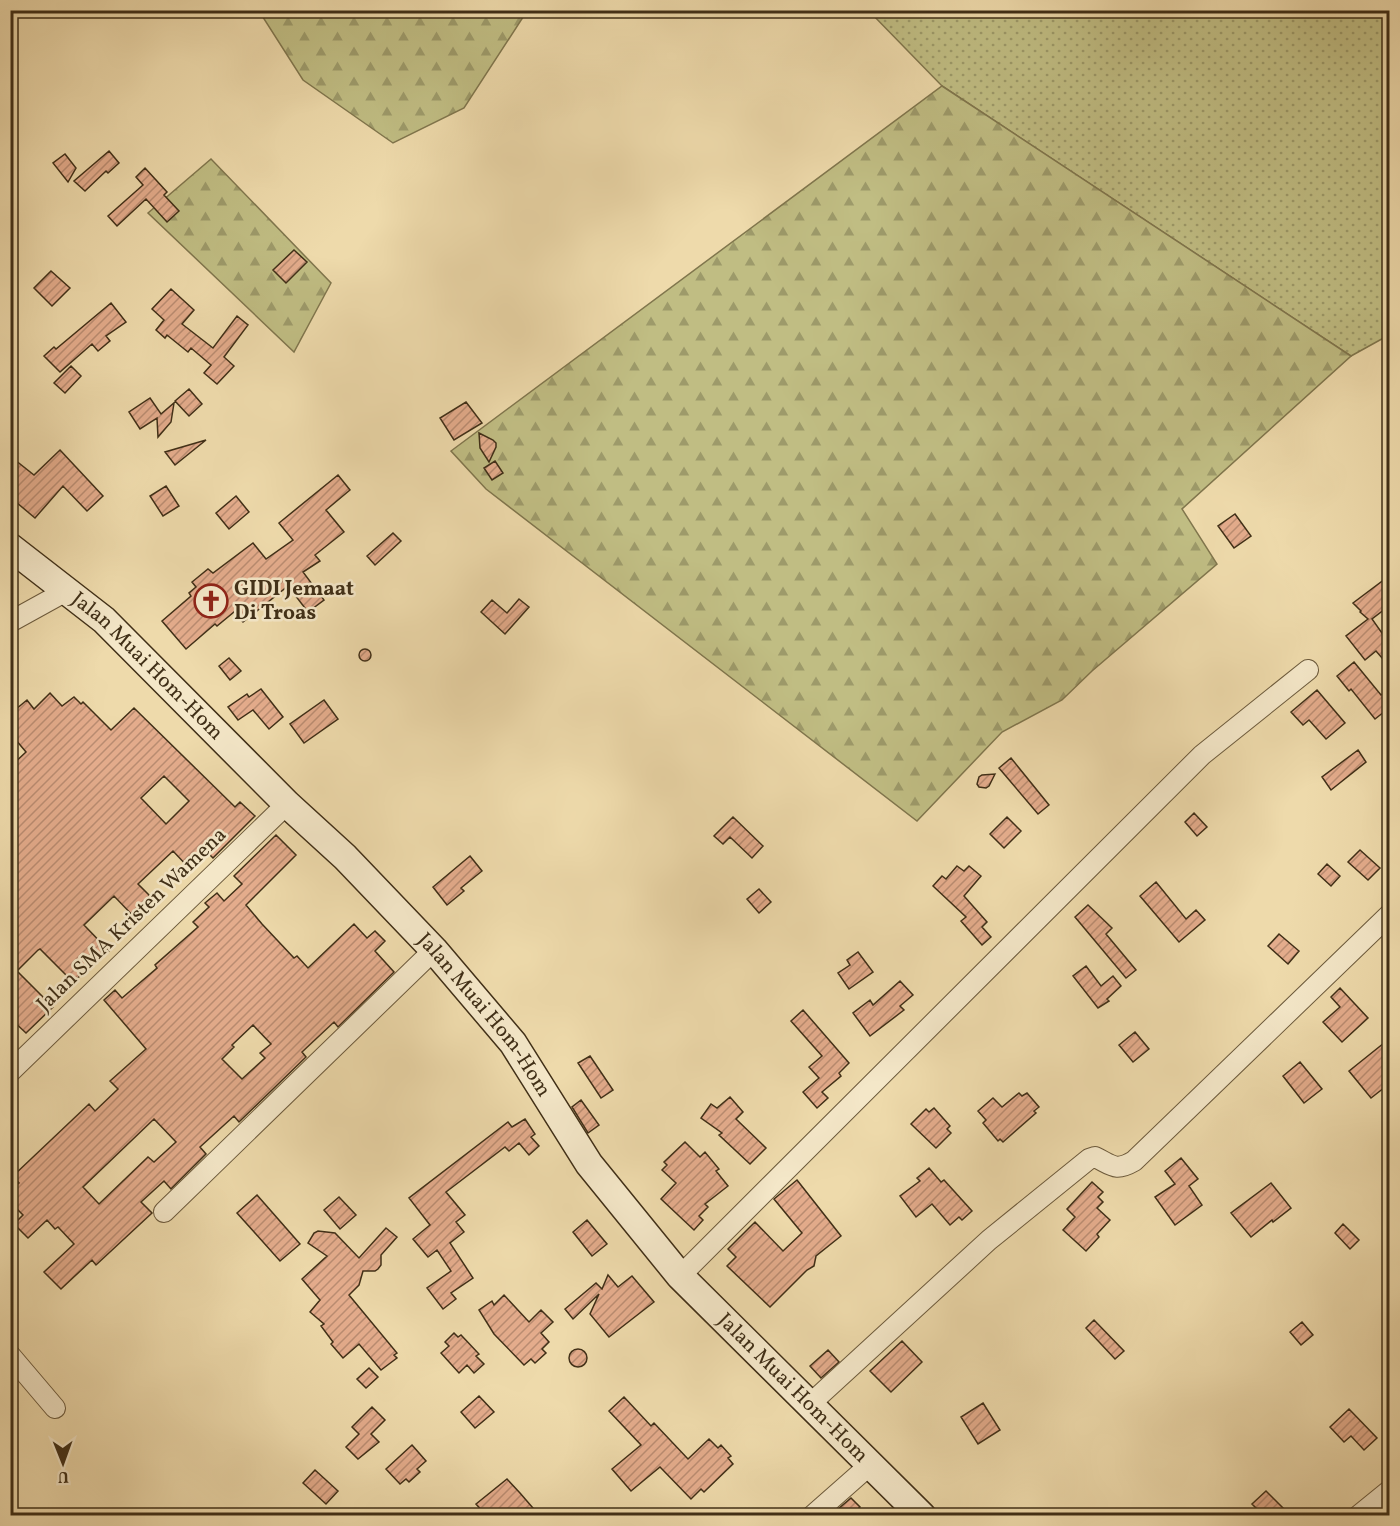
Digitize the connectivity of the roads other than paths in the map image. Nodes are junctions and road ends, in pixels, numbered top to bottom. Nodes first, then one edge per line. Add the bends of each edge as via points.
1 (10, 547) edge
2 (68, 590) junction
3 (10, 622) edge
4 (1308, 670) dead end
5 (287, 804) junction
6 (1389, 914) edge
7 (434, 950) junction
8 (10, 1072) edge
9 (164, 1212) dead end
10 (680, 1276) junction
11 (10, 1355) edge
12 (809, 1405) junction
13 (55, 1408) dead end
14 (871, 1464) junction
15 (1389, 1490) edge
16 (812, 1515) edge
17 (922, 1515) edge
18 (1358, 1515) edge

1 - 2 street, Jalan Muai Hom-Hom
2 - 3 street
2 - 5 street, Jalan Muai Hom-Hom via 104,620
4 - 10 street via 1195,762
5 - 7 street, Jalan Muai Hom-Hom via 345,857
5 - 8 street, Jalan SMA Kristen Wamena
6 - 12 street via 1134,1161 1114,1167 1095,1157 1089,1159 989,1240
7 - 9 street
7 - 10 street, Jalan Muai Hom-Hom via 513,1042 589,1164
10 - 12 street, Jalan Muai Hom-Hom
11 - 13 street
12 - 14 street, Jalan Muai Hom-Hom
14 - 16 street
14 - 17 street, Jalan Muai Hom-Hom
15 - 18 street

